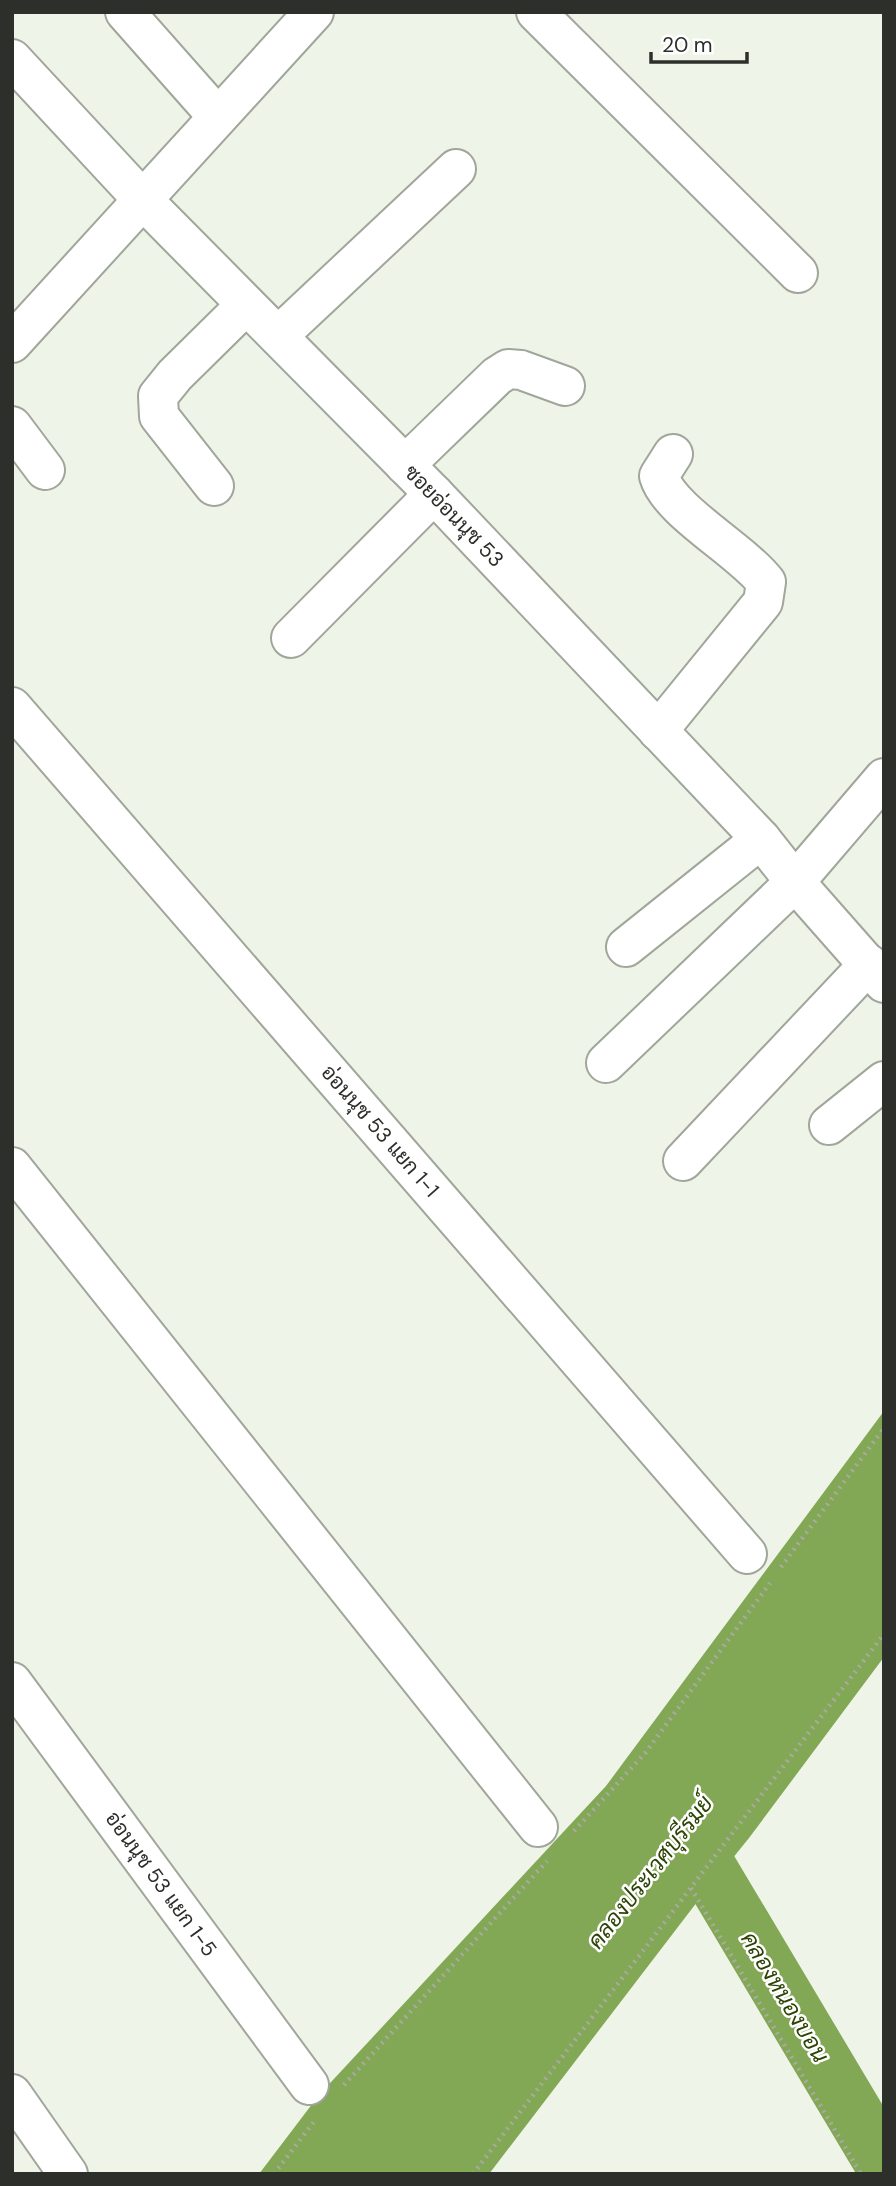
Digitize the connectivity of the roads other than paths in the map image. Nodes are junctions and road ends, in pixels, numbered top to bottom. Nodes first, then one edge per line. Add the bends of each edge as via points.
1 (125, 12) edge
2 (314, 12) edge
3 (536, 12) edge
4 (12, 60) edge
5 (217, 116) junction
6 (456, 169) dead end
7 (142, 199) junction
8 (798, 273) dead end
9 (246, 305) junction
10 (278, 336) junction
11 (12, 343) edge
12 (565, 386) dead end
13 (12, 426) edge
14 (673, 454) dead end
15 (405, 465) junction
16 (45, 470) dead end
17 (215, 486) dead end
18 (435, 494) junction
19 (291, 639) dead end
20 (12, 708) edge
21 (658, 731) junction
22 (884, 778) edge
23 (761, 839) junction
24 (795, 882) junction
25 (626, 947) dead end
26 (876, 974) edge
27 (606, 1063) dead end
28 (884, 1081) edge
29 (829, 1125) dead end
30 (683, 1161) dead end
31 (12, 1167) edge
32 (747, 1554) dead end
33 (12, 1682) edge
34 (554, 1838) road end
35 (12, 2094) edge
36 (323, 2095) road end
37 (68, 2174) edge

1 - 5 street
2 - 5 street
3 - 8 street
4 - 7 street, ซอยอ่อนนุช 53
5 - 7 street
6 - 10 street
7 - 9 street, ซอยอ่อนนุช 53
7 - 11 street
9 - 10 street, ซอยอ่อนนุช 53
9 - 17 street via 158,396 159,416
10 - 15 street, ซอยอ่อนนุช 53
12 - 15 street via 508,369
13 - 16 street
14 - 21 street via 659,476 662,489 766,582 763,602
15 - 18 street, ซอยอ่อนนุช 53
18 - 19 street
18 - 21 street, ซอยอ่อนนุช 53
20 - 32 street, อ่อนนุช 53 แยก 1-1
21 - 23 street, ซอยอ่อนนุช 53
22 - 24 street
23 - 24 street, ซอยอ่อนนุช 53
23 - 25 street
24 - 26 street, ซอยอ่อนนุช 53
24 - 27 street
26 - 30 street
28 - 29 street
31 - 34 street
33 - 36 street, อ่อนนุช 53 แยก 1-5
35 - 37 street

